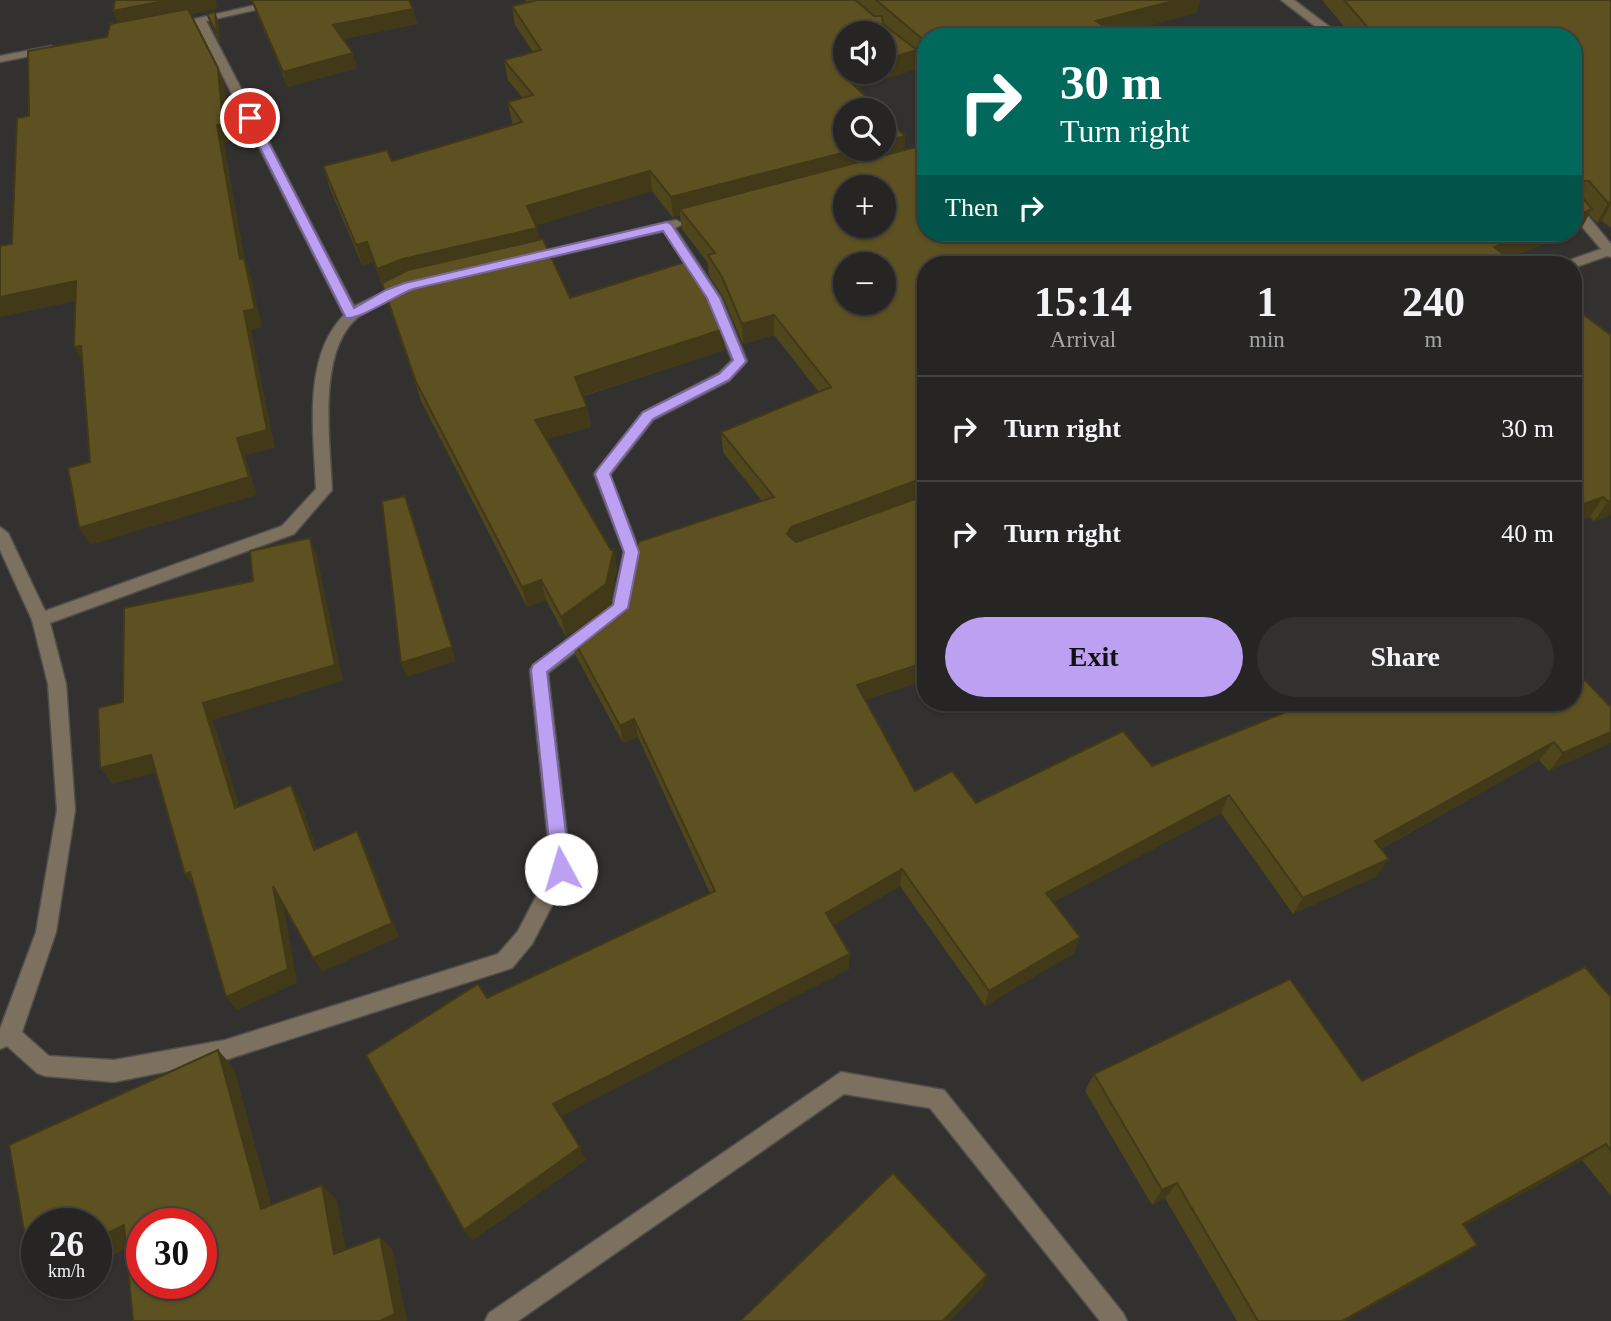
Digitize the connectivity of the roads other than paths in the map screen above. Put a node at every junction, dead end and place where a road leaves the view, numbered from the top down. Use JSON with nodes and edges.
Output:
{"nodes":[{"id":1,"x":294,"y":0,"type":"edge"},
{"id":2,"x":1287,"y":0,"type":"edge"},
{"id":3,"x":1325,"y":28,"type":"edge"},
{"id":4,"x":67,"y":46,"type":"edge"},
{"id":5,"x":896,"y":46,"type":"edge"},
{"id":6,"x":0,"y":59,"type":"edge"},
{"id":7,"x":917,"y":63,"type":"edge"},
{"id":8,"x":1582,"y":218,"type":"edge"},
{"id":9,"x":691,"y":220,"type":"edge"},
{"id":10,"x":667,"y":226,"type":"junction"},
{"id":11,"x":1610,"y":251,"type":"edge"},
{"id":12,"x":1582,"y":261,"type":"edge"},
{"id":13,"x":511,"y":263,"type":"edge"},
{"id":14,"x":422,"y":283,"type":"edge"},
{"id":15,"x":351,"y":315,"type":"junction"},
{"id":16,"x":0,"y":533,"type":"edge"},
{"id":17,"x":41,"y":620,"type":"junction"},
{"id":18,"x":5,"y":1037,"type":"edge"},
{"id":19,"x":497,"y":1321,"type":"edge"},
{"id":20,"x":1115,"y":1321,"type":"edge"}],
"edges":[{"from":1,"to":15,"type":"street"},
{"from":2,"to":3,"type":"street"},
{"from":4,"to":6,"type":"street"},
{"from":5,"to":7,"type":"street"},
{"from":8,"to":11,"type":"street"},
{"from":9,"to":10,"type":"street"},
{"from":10,"to":13,"type":"street"},
{"from":10,"to":18,"type":"street"},
{"from":11,"to":12,"type":"street"},
{"from":14,"to":15,"type":"street"},
{"from":15,"to":17,"type":"street"},
{"from":16,"to":17,"type":"street"},
{"from":17,"to":18,"type":"street"},
{"from":19,"to":20,"type":"street"}]}
